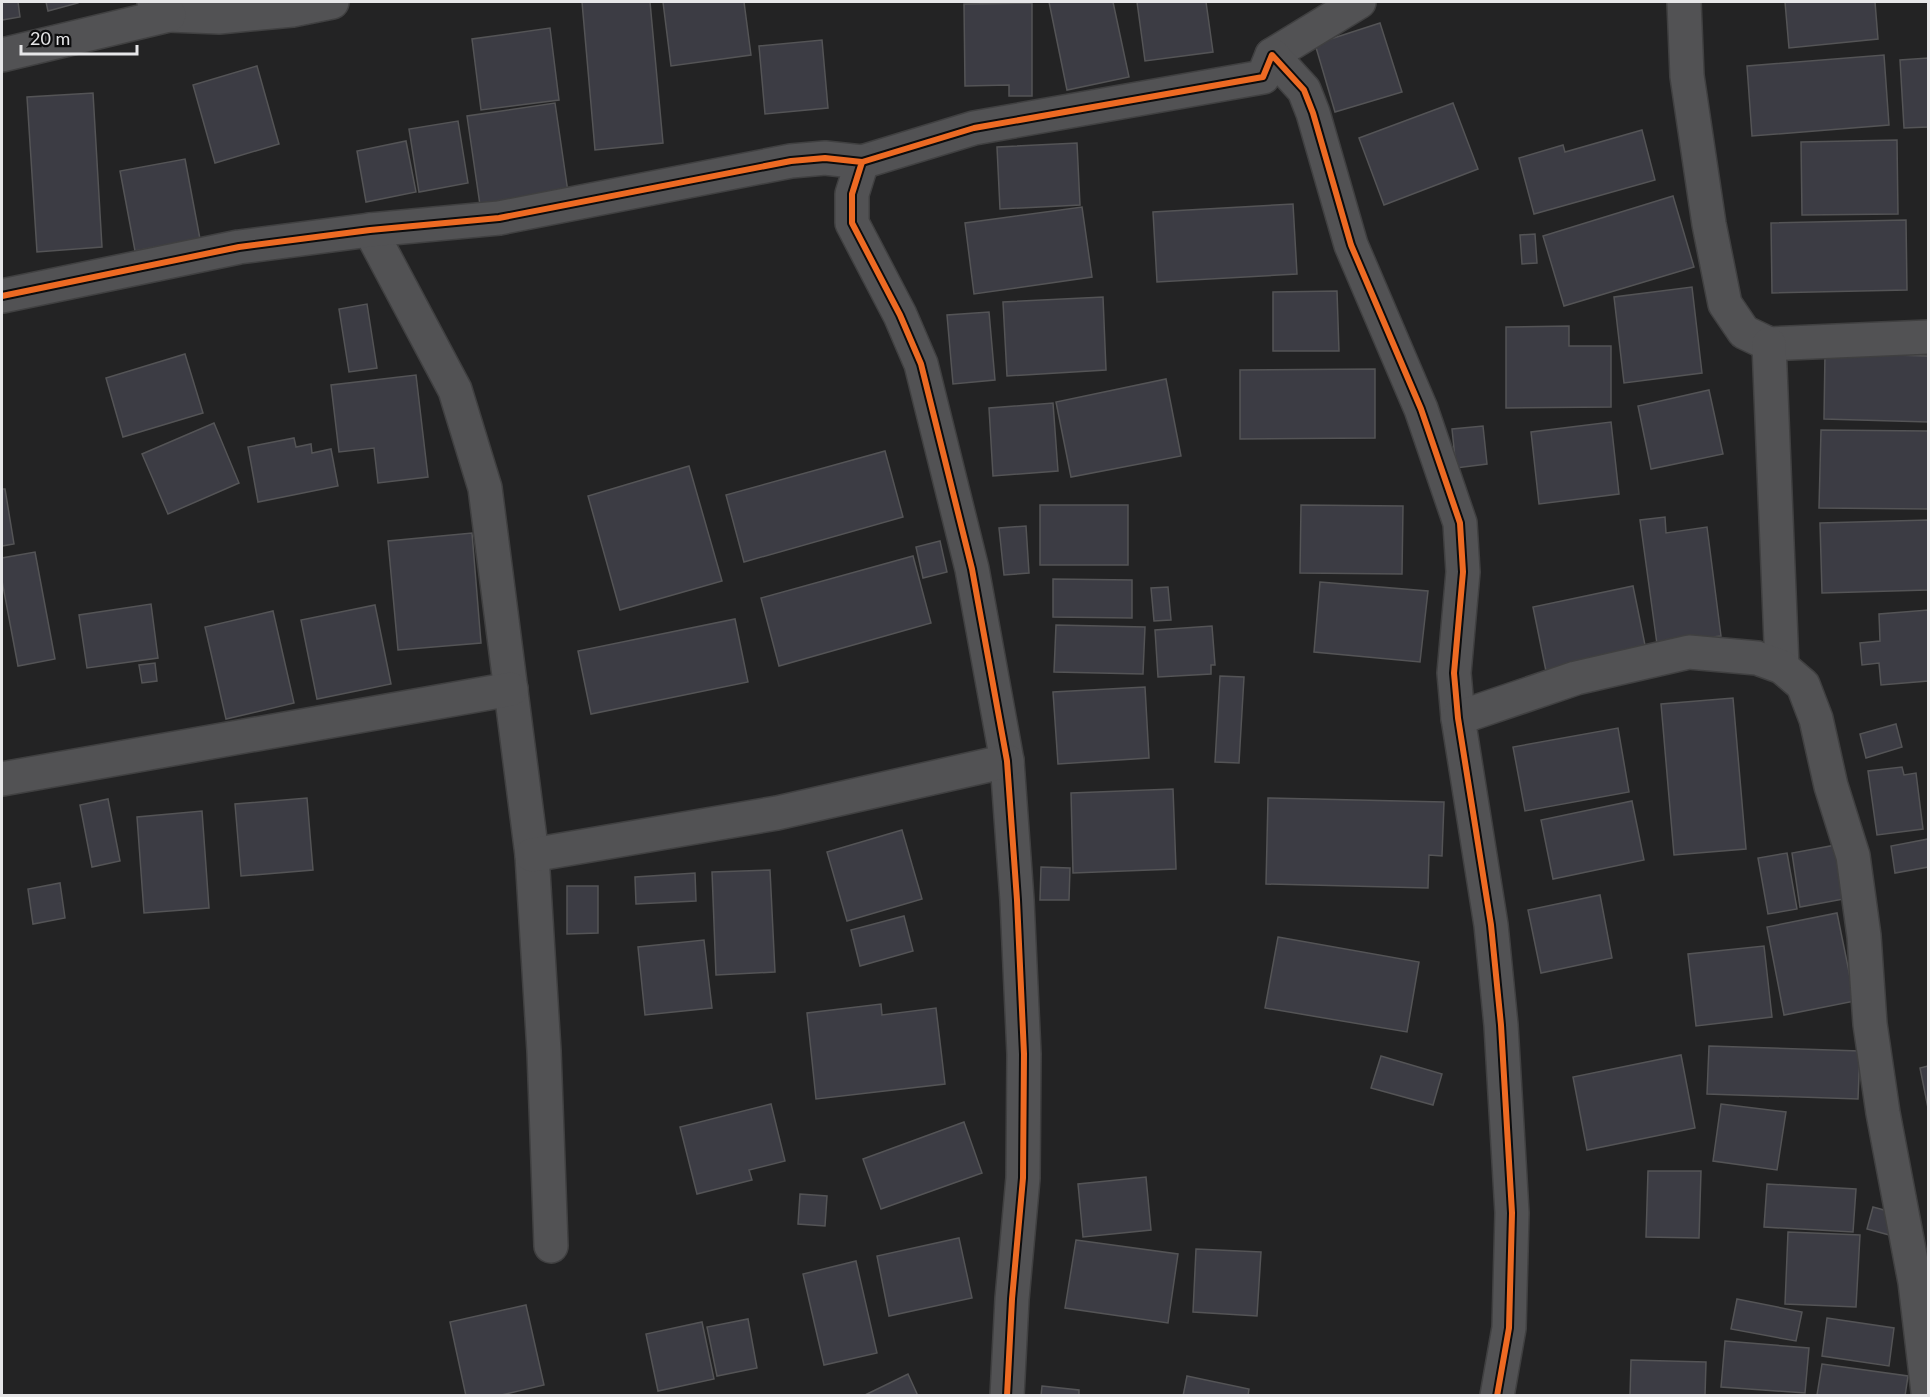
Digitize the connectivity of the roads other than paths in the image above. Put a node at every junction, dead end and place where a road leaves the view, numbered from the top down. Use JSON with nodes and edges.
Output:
{"nodes":[{"id":1,"x":332,"y":2,"type":"edge"},
{"id":2,"x":1359,"y":2,"type":"edge"},
{"id":3,"x":1684,"y":2,"type":"edge"},
{"id":4,"x":162,"y":8,"type":"edge"},
{"id":5,"x":2,"y":55,"type":"edge"},
{"id":6,"x":1272,"y":55,"type":"junction"},
{"id":7,"x":862,"y":162,"type":"junction"},
{"id":8,"x":370,"y":230,"type":"junction"},
{"id":9,"x":2,"y":296,"type":"edge"},
{"id":10,"x":1929,"y":337,"type":"edge"},
{"id":11,"x":1769,"y":344,"type":"junction"},
{"id":12,"x":1782,"y":667,"type":"junction"},
{"id":13,"x":511,"y":689,"type":"junction"},
{"id":14,"x":1458,"y":718,"type":"junction"},
{"id":15,"x":1007,"y":761,"type":"junction"},
{"id":16,"x":2,"y":779,"type":"edge"},
{"id":17,"x":532,"y":855,"type":"junction"},
{"id":18,"x":551,"y":1246,"type":"dead end"},
{"id":19,"x":1922,"y":1282,"type":"edge"},
{"id":20,"x":1929,"y":1392,"type":"edge"},
{"id":21,"x":1007,"y":1395,"type":"edge"},
{"id":22,"x":1497,"y":1395,"type":"edge"}],
"edges":[{"from":1,"to":4,"type":"street"},
{"from":2,"to":6,"type":"street"},
{"from":3,"to":11,"type":"street"},
{"from":4,"to":5,"type":"street"},
{"from":6,"to":7,"type":"street"},
{"from":6,"to":14,"type":"street"},
{"from":7,"to":8,"type":"street"},
{"from":7,"to":15,"type":"street"},
{"from":8,"to":9,"type":"street"},
{"from":8,"to":13,"type":"street"},
{"from":10,"to":11,"type":"street"},
{"from":11,"to":12,"type":"street"},
{"from":12,"to":14,"type":"street"},
{"from":12,"to":19,"type":"street"},
{"from":13,"to":16,"type":"street"},
{"from":13,"to":17,"type":"street"},
{"from":14,"to":22,"type":"street"},
{"from":15,"to":17,"type":"street"},
{"from":15,"to":21,"type":"street"},
{"from":17,"to":18,"type":"street"},
{"from":19,"to":20,"type":"street"}]}
